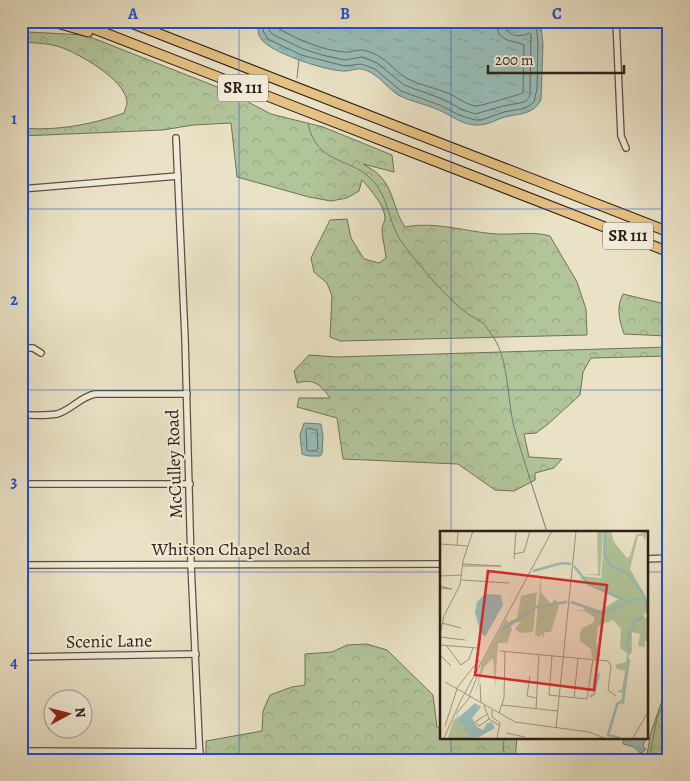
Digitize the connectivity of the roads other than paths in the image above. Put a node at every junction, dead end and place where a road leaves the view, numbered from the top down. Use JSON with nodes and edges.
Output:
{"nodes":[{"id":1,"x":50,"y":21,"type":"edge"},
{"id":2,"x":74,"y":21,"type":"edge"},
{"id":3,"x":616,"y":21,"type":"edge"},
{"id":4,"x":128,"y":22,"type":"edge"},
{"id":5,"x":145,"y":49,"type":"junction"},
{"id":6,"x":176,"y":138,"type":"dead end"},
{"id":7,"x":626,"y":148,"type":"dead end"},
{"id":8,"x":178,"y":176,"type":"junction"},
{"id":9,"x":21,"y":190,"type":"edge"},
{"id":10,"x":669,"y":232,"type":"edge"},
{"id":11,"x":669,"y":252,"type":"edge"},
{"id":12,"x":21,"y":348,"type":"edge"},
{"id":13,"x":40,"y":353,"type":"dead end"},
{"id":14,"x":187,"y":394,"type":"junction"},
{"id":15,"x":21,"y":415,"type":"edge"},
{"id":16,"x":21,"y":484,"type":"edge"},
{"id":17,"x":190,"y":484,"type":"junction"},
{"id":18,"x":669,"y":558,"type":"edge"},
{"id":19,"x":648,"y":559,"type":"edge"},
{"id":20,"x":191,"y":564,"type":"junction"},
{"id":21,"x":440,"y":564,"type":"edge"},
{"id":22,"x":21,"y":565,"type":"edge"},
{"id":23,"x":196,"y":654,"type":"junction"},
{"id":24,"x":21,"y":657,"type":"edge"},
{"id":25,"x":21,"y":751,"type":"edge"},
{"id":26,"x":200,"y":752,"type":"junction"},
{"id":27,"x":200,"y":760,"type":"edge"}],
"edges":[{"from":1,"to":5,"type":"highway"},
{"from":2,"to":5,"type":"highway","number":"SR 111"},
{"from":3,"to":7,"type":"street"},
{"from":4,"to":10,"type":"highway","number":"SR 111"},
{"from":5,"to":11,"type":"highway","number":"SR 111"},
{"from":6,"to":8,"type":"street","name":"McCulley Road"},
{"from":8,"to":9,"type":"street"},
{"from":8,"to":14,"type":"street","name":"McCulley Road"},
{"from":12,"to":13,"type":"street"},
{"from":14,"to":15,"type":"street"},
{"from":14,"to":17,"type":"street","name":"McCulley Road"},
{"from":16,"to":17,"type":"street"},
{"from":17,"to":20,"type":"street","name":"McCulley Road"},
{"from":18,"to":19,"type":"street"},
{"from":20,"to":21,"type":"street","name":"Whitson Chapel Road"},
{"from":20,"to":22,"type":"street","name":"Whitson Chapel Road"},
{"from":20,"to":23,"type":"street","name":"McCulley Road"},
{"from":23,"to":24,"type":"street","name":"Scenic Lane"},
{"from":23,"to":26,"type":"street","name":"McCulley Road"},
{"from":25,"to":26,"type":"street"},
{"from":26,"to":27,"type":"street","name":"McCulley Road"}]}
